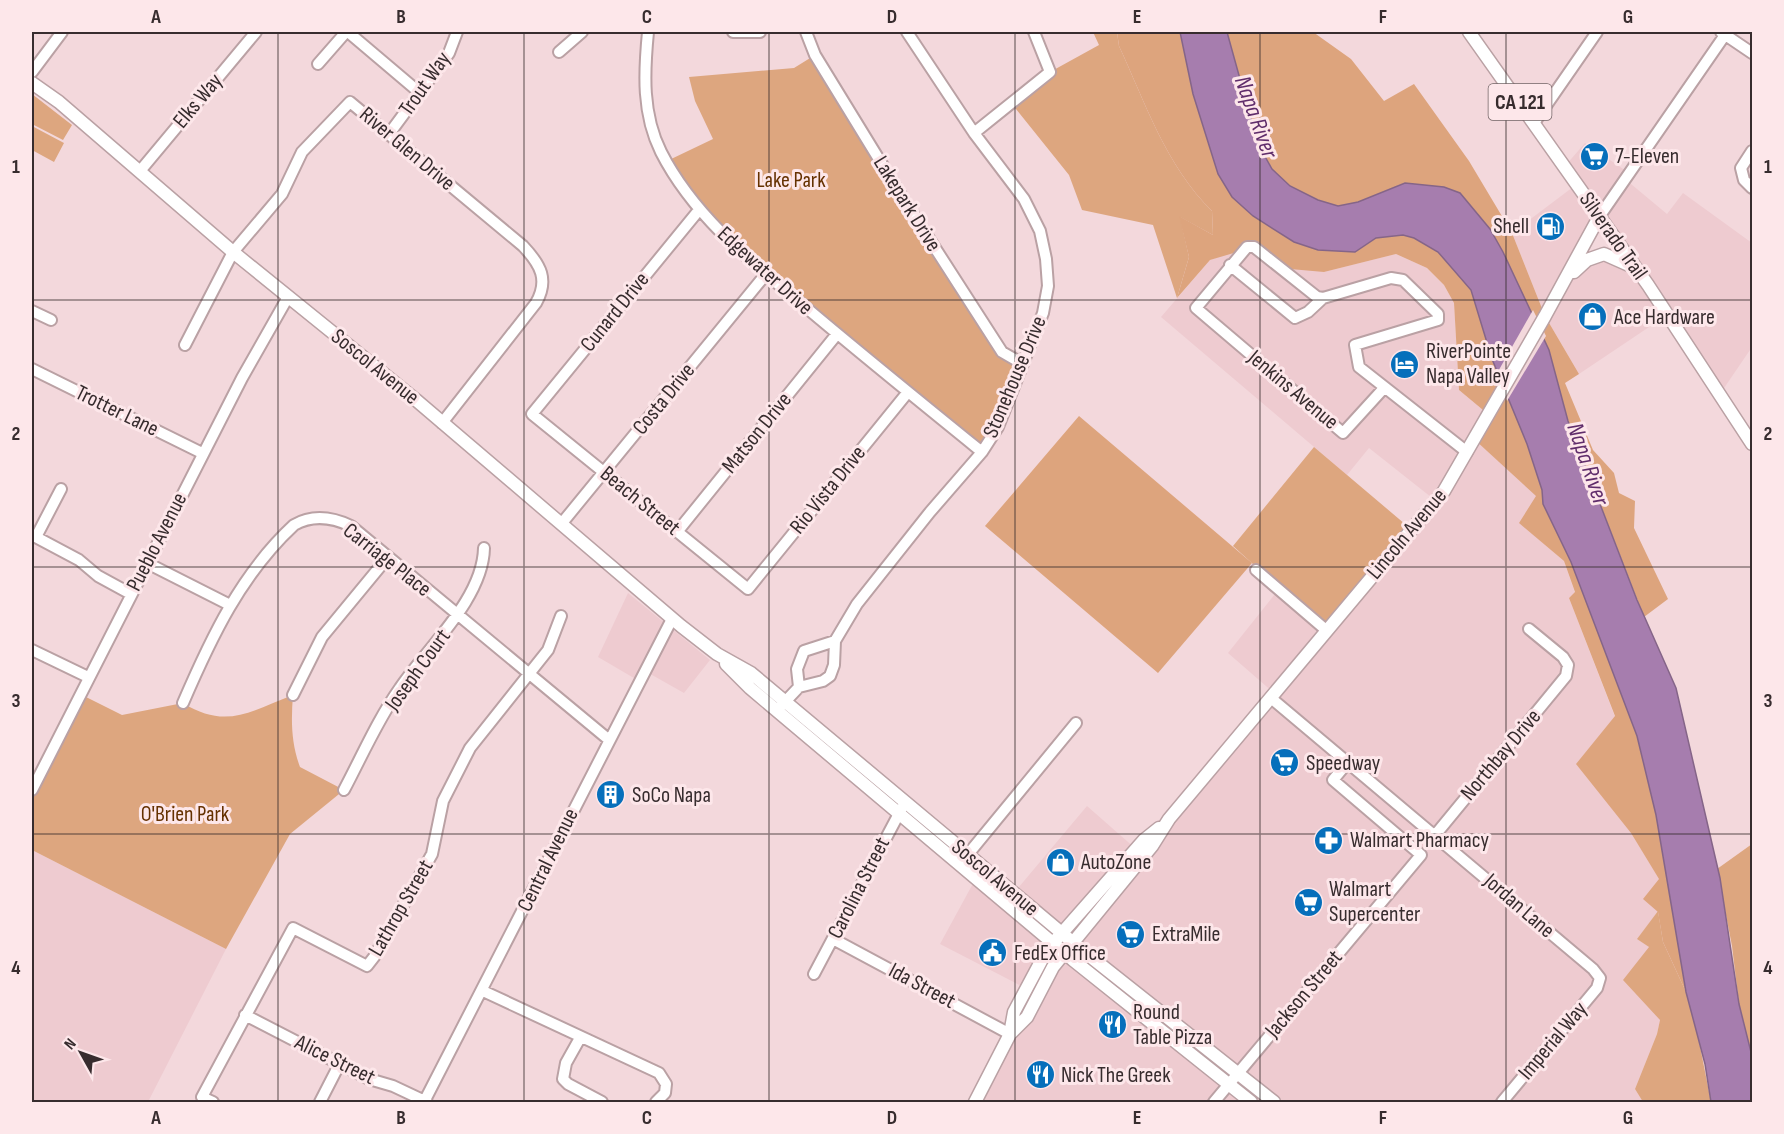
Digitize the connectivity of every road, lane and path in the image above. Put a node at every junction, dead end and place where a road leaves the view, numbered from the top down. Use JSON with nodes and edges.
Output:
{"nodes":[{"id":1,"x":62,"y":32,"type":"edge"},
{"id":2,"x":256,"y":32,"type":"edge"},
{"id":3,"x":347,"y":32,"type":"edge"},
{"id":4,"x":457,"y":32,"type":"edge"},
{"id":5,"x":582,"y":32,"type":"edge"},
{"id":6,"x":648,"y":32,"type":"edge"},
{"id":7,"x":733,"y":32,"type":"edge"},
{"id":8,"x":760,"y":32,"type":"edge"},
{"id":9,"x":806,"y":32,"type":"edge"},
{"id":10,"x":906,"y":32,"type":"edge"},
{"id":11,"x":1034,"y":32,"type":"edge"},
{"id":12,"x":1469,"y":32,"type":"edge"},
{"id":13,"x":1597,"y":32,"type":"edge"},
{"id":14,"x":1724,"y":32,"type":"edge"},
{"id":15,"x":560,"y":52,"type":"dead end"},
{"id":16,"x":1752,"y":52,"type":"edge"},
{"id":17,"x":318,"y":64,"type":"dead end"},
{"id":18,"x":32,"y":72,"type":"edge"},
{"id":19,"x":32,"y":83,"type":"edge"},
{"id":20,"x":420,"y":93,"type":"junction"},
{"id":21,"x":1534,"y":123,"type":"junction"},
{"id":22,"x":974,"y":133,"type":"junction"},
{"id":23,"x":388,"y":134,"type":"junction"},
{"id":24,"x":1752,"y":151,"type":"edge"},
{"id":25,"x":140,"y":171,"type":"junction"},
{"id":26,"x":1752,"y":188,"type":"edge"},
{"id":27,"x":699,"y":210,"type":"junction"},
{"id":28,"x":1599,"y":217,"type":"junction"},
{"id":29,"x":233,"y":252,"type":"junction"},
{"id":30,"x":1230,"y":265,"type":"junction"},
{"id":31,"x":1636,"y":270,"type":"junction"},
{"id":32,"x":766,"y":274,"type":"junction"},
{"id":33,"x":1562,"y":287,"type":"junction"},
{"id":34,"x":288,"y":297,"type":"junction"},
{"id":35,"x":1323,"y":298,"type":"junction"},
{"id":36,"x":32,"y":311,"type":"edge"},
{"id":37,"x":51,"y":321,"type":"dead end"},
{"id":38,"x":837,"y":334,"type":"junction"},
{"id":39,"x":185,"y":345,"type":"dead end"},
{"id":40,"x":1023,"y":364,"type":"junction"},
{"id":41,"x":32,"y":369,"type":"edge"},
{"id":42,"x":1384,"y":388,"type":"junction"},
{"id":43,"x":908,"y":392,"type":"junction"},
{"id":44,"x":532,"y":414,"type":"joint"},
{"id":45,"x":442,"y":423,"type":"junction"},
{"id":46,"x":1752,"y":444,"type":"edge"},
{"id":47,"x":982,"y":452,"type":"junction"},
{"id":48,"x":1467,"y":452,"type":"junction"},
{"id":49,"x":202,"y":453,"type":"junction"},
{"id":50,"x":604,"y":472,"type":"junction"},
{"id":51,"x":61,"y":489,"type":"dead end"},
{"id":52,"x":562,"y":523,"type":"junction"},
{"id":53,"x":677,"y":532,"type":"junction"},
{"id":54,"x":34,"y":536,"type":"edge"},
{"id":55,"x":484,"y":548,"type":"dead end"},
{"id":56,"x":388,"y":557,"type":"junction"},
{"id":57,"x":147,"y":563,"type":"junction"},
{"id":58,"x":1256,"y":570,"type":"dead end"},
{"id":59,"x":748,"y":589,"type":"joint"},
{"id":60,"x":131,"y":594,"type":"junction"},
{"id":61,"x":230,"y":605,"type":"junction"},
{"id":62,"x":457,"y":616,"type":"junction"},
{"id":63,"x":561,"y":616,"type":"dead end"},
{"id":64,"x":672,"y":619,"type":"junction"},
{"id":65,"x":1529,"y":629,"type":"dead end"},
{"id":66,"x":1326,"y":630,"type":"junction"},
{"id":67,"x":835,"y":641,"type":"junction"},
{"id":68,"x":32,"y":650,"type":"edge"},
{"id":69,"x":530,"y":675,"type":"junction"},
{"id":70,"x":88,"y":677,"type":"junction"},
{"id":71,"x":799,"y":687,"type":"junction"},
{"id":72,"x":293,"y":695,"type":"dead end"},
{"id":73,"x":1271,"y":698,"type":"junction"},
{"id":74,"x":183,"y":703,"type":"dead end"},
{"id":75,"x":781,"y":706,"type":"junction"},
{"id":76,"x":1076,"y":723,"type":"dead end"},
{"id":77,"x":608,"y":739,"type":"junction"},
{"id":78,"x":1348,"y":762,"type":"junction"},
{"id":79,"x":344,"y":789,"type":"dead end"},
{"id":80,"x":32,"y":790,"type":"edge"},
{"id":81,"x":901,"y":808,"type":"junction"},
{"id":82,"x":1169,"y":819,"type":"junction"},
{"id":83,"x":1436,"y":834,"type":"junction"},
{"id":84,"x":963,"y":860,"type":"junction"},
{"id":85,"x":1062,"y":933,"type":"junction"},
{"id":86,"x":833,"y":939,"type":"junction"},
{"id":87,"x":1053,"y":943,"type":"junction"},
{"id":88,"x":1073,"y":943,"type":"junction"},
{"id":89,"x":1064,"y":953,"type":"junction"},
{"id":90,"x":814,"y":974,"type":"dead end"},
{"id":91,"x":1600,"y":978,"type":"joint"},
{"id":92,"x":483,"y":991,"type":"junction"},
{"id":93,"x":245,"y":1015,"type":"junction"},
{"id":94,"x":1010,"y":1034,"type":"junction"},
{"id":95,"x":580,"y":1038,"type":"junction"},
{"id":96,"x":339,"y":1065,"type":"junction"},
{"id":97,"x":1238,"y":1072,"type":"junction"},
{"id":98,"x":1229,"y":1084,"type":"junction"},
{"id":99,"x":213,"y":1102,"type":"edge"},
{"id":100,"x":321,"y":1102,"type":"edge"},
{"id":101,"x":425,"y":1102,"type":"edge"},
{"id":102,"x":602,"y":1102,"type":"edge"},
{"id":103,"x":656,"y":1102,"type":"edge"},
{"id":104,"x":975,"y":1102,"type":"edge"},
{"id":105,"x":1214,"y":1102,"type":"edge"},
{"id":106,"x":1251,"y":1102,"type":"edge"},
{"id":107,"x":1274,"y":1102,"type":"edge"},
{"id":108,"x":1502,"y":1102,"type":"edge"}],
"edges":[{"from":1,"to":18,"type":"street"},
{"from":2,"to":25,"type":"street","name":"Elks Way"},
{"from":3,"to":17,"type":"street"},
{"from":3,"to":20,"type":"street"},
{"from":4,"to":20,"type":"street","name":"Trout Way"},
{"from":5,"to":15,"type":"street"},
{"from":6,"to":27,"type":"street","name":"Edgewater Drive"},
{"from":7,"to":8,"type":"street"},
{"from":9,"to":40,"type":"street","name":"Lakepark Drive"},
{"from":10,"to":22,"type":"street","name":"Stonehouse Drive"},
{"from":11,"to":22,"type":"street"},
{"from":12,"to":21,"type":"main road","name":"Silverado Trail","number":"CA 121"},
{"from":13,"to":21,"type":"street"},
{"from":14,"to":16,"type":"street"},
{"from":14,"to":28,"type":"street"},
{"from":19,"to":25,"type":"main road","name":"Soscol Avenue"},
{"from":20,"to":23,"type":"street","name":"Trout Way"},
{"from":21,"to":28,"type":"main road","name":"Silverado Trail","number":"CA 121"},
{"from":22,"to":40,"type":"street","name":"Stonehouse Drive"},
{"from":23,"to":29,"type":"street","name":"River Glen Drive"},
{"from":23,"to":45,"type":"street","name":"River Glen Drive"},
{"from":24,"to":26,"type":"street"},
{"from":25,"to":29,"type":"main road","name":"Soscol Avenue"},
{"from":27,"to":32,"type":"street","name":"Edgewater Drive"},
{"from":27,"to":44,"type":"street","name":"Cunard Drive"},
{"from":28,"to":31,"type":"main road","name":"Silverado Trail","number":"CA 121"},
{"from":28,"to":33,"type":"main road","name":"Lincoln Avenue"},
{"from":29,"to":34,"type":"main road","name":"Soscol Avenue"},
{"from":29,"to":39,"type":"street","name":"River Glen Drive"},
{"from":30,"to":35,"type":"street"},
{"from":30,"to":35,"type":"street"},
{"from":30,"to":42,"type":"street","name":"Jenkins Avenue"},
{"from":31,"to":33,"type":"main road"},
{"from":31,"to":46,"type":"main road","name":"Silverado Trail","number":"CA 121"},
{"from":32,"to":38,"type":"street","name":"Edgewater Drive"},
{"from":32,"to":50,"type":"street","name":"Costa Drive"},
{"from":33,"to":48,"type":"main road","name":"Lincoln Avenue"},
{"from":34,"to":45,"type":"main road","name":"Soscol Avenue"},
{"from":34,"to":49,"type":"street","name":"Pueblo Avenue"},
{"from":35,"to":42,"type":"street"},
{"from":36,"to":37,"type":"street"},
{"from":38,"to":43,"type":"street","name":"Edgewater Drive"},
{"from":38,"to":53,"type":"street","name":"Matson Drive"},
{"from":40,"to":47,"type":"street","name":"Stonehouse Drive"},
{"from":41,"to":49,"type":"street","name":"Trotter Lane"},
{"from":42,"to":48,"type":"street"},
{"from":43,"to":47,"type":"street","name":"Edgewater Drive"},
{"from":43,"to":59,"type":"street","name":"Rio Vista Drive"},
{"from":44,"to":50,"type":"street","name":"Beach Street"},
{"from":45,"to":52,"type":"main road","name":"Soscol Avenue"},
{"from":47,"to":67,"type":"street","name":"Stonehouse Drive"},
{"from":48,"to":66,"type":"main road","name":"Lincoln Avenue"},
{"from":49,"to":57,"type":"street","name":"Pueblo Avenue"},
{"from":50,"to":52,"type":"street","name":"Costa Drive"},
{"from":50,"to":53,"type":"street","name":"Beach Street"},
{"from":51,"to":54,"type":"street"},
{"from":52,"to":64,"type":"main road","name":"Soscol Avenue"},
{"from":53,"to":59,"type":"street","name":"Beach Street"},
{"from":54,"to":60,"type":"street"},
{"from":55,"to":62,"type":"street","name":"Joseph Court"},
{"from":56,"to":61,"type":"street","name":"Carriage Place"},
{"from":56,"to":62,"type":"street","name":"Carriage Place"},
{"from":56,"to":72,"type":"street"},
{"from":57,"to":60,"type":"street","name":"Pueblo Avenue"},
{"from":57,"to":61,"type":"street"},
{"from":58,"to":66,"type":"street"},
{"from":60,"to":70,"type":"street","name":"Pueblo Avenue"},
{"from":61,"to":74,"type":"street","name":"Carriage Place"},
{"from":62,"to":69,"type":"street","name":"Carriage Place"},
{"from":62,"to":79,"type":"street","name":"Joseph Court"},
{"from":63,"to":69,"type":"street"},
{"from":64,"to":75,"type":"main road","name":"Soscol Avenue"},
{"from":64,"to":77,"type":"street","name":"Central Avenue"},
{"from":65,"to":83,"type":"street","name":"Northbay Drive"},
{"from":66,"to":73,"type":"main road","name":"Lincoln Avenue"},
{"from":67,"to":71,"type":"street","name":"Stonehouse Drive"},
{"from":67,"to":71,"type":"street"},
{"from":68,"to":70,"type":"street"},
{"from":69,"to":77,"type":"street","name":"Carriage Place"},
{"from":69,"to":93,"type":"street","name":"Lathrop Street"},
{"from":70,"to":80,"type":"street","name":"Pueblo Avenue"},
{"from":71,"to":75,"type":"street","name":"Stonehouse Drive"},
{"from":73,"to":78,"type":"street","name":"Jordan Lane"},
{"from":73,"to":82,"type":"main road","name":"Lincoln Avenue"},
{"from":75,"to":81,"type":"main road","name":"Soscol Avenue"},
{"from":76,"to":84,"type":"street"},
{"from":77,"to":92,"type":"street","name":"Central Avenue"},
{"from":78,"to":83,"type":"street","name":"Jordan Lane"},
{"from":78,"to":97,"type":"street","name":"Jackson Street"},
{"from":81,"to":84,"type":"main road","name":"Soscol Avenue"},
{"from":81,"to":86,"type":"street","name":"Carolina Street"},
{"from":82,"to":85,"type":"main road","name":"Lincoln Avenue"},
{"from":82,"to":88,"type":"main road","name":"Lincoln Avenue"},
{"from":83,"to":91,"type":"street","name":"Jordan Lane"},
{"from":84,"to":85,"type":"main road","name":"Soscol Avenue"},
{"from":84,"to":87,"type":"main road","name":"Soscol Avenue"},
{"from":85,"to":87,"type":"main road","name":"Lincoln Avenue"},
{"from":85,"to":88,"type":"main road","name":"Soscol Avenue"},
{"from":86,"to":90,"type":"street","name":"Carolina Street"},
{"from":86,"to":94,"type":"street","name":"Ida Street"},
{"from":87,"to":89,"type":"main road","name":"Soscol Avenue"},
{"from":87,"to":94,"type":"main road","name":"Lincoln Avenue"},
{"from":88,"to":89,"type":"main road","name":"Lincoln Avenue"},
{"from":88,"to":97,"type":"main road","name":"Soscol Avenue"},
{"from":89,"to":94,"type":"main road","name":"Lincoln Avenue"},
{"from":89,"to":98,"type":"main road","name":"Soscol Avenue"},
{"from":91,"to":108,"type":"street","name":"Imperial Way"},
{"from":92,"to":95,"type":"street"},
{"from":92,"to":101,"type":"street","name":"Central Avenue"},
{"from":93,"to":96,"type":"street","name":"Alice Street"},
{"from":93,"to":99,"type":"street","name":"Lathrop Street"},
{"from":94,"to":104,"type":"main road","name":"Lincoln Avenue"},
{"from":95,"to":102,"type":"street"},
{"from":95,"to":103,"type":"street"},
{"from":96,"to":100,"type":"street"},
{"from":96,"to":101,"type":"street","name":"Alice Street"},
{"from":97,"to":98,"type":"street","name":"Jackson Street"},
{"from":97,"to":107,"type":"main road","name":"Soscol Avenue"},
{"from":98,"to":105,"type":"street","name":"Jackson Street"},
{"from":98,"to":106,"type":"main road","name":"Soscol Avenue"}]}
